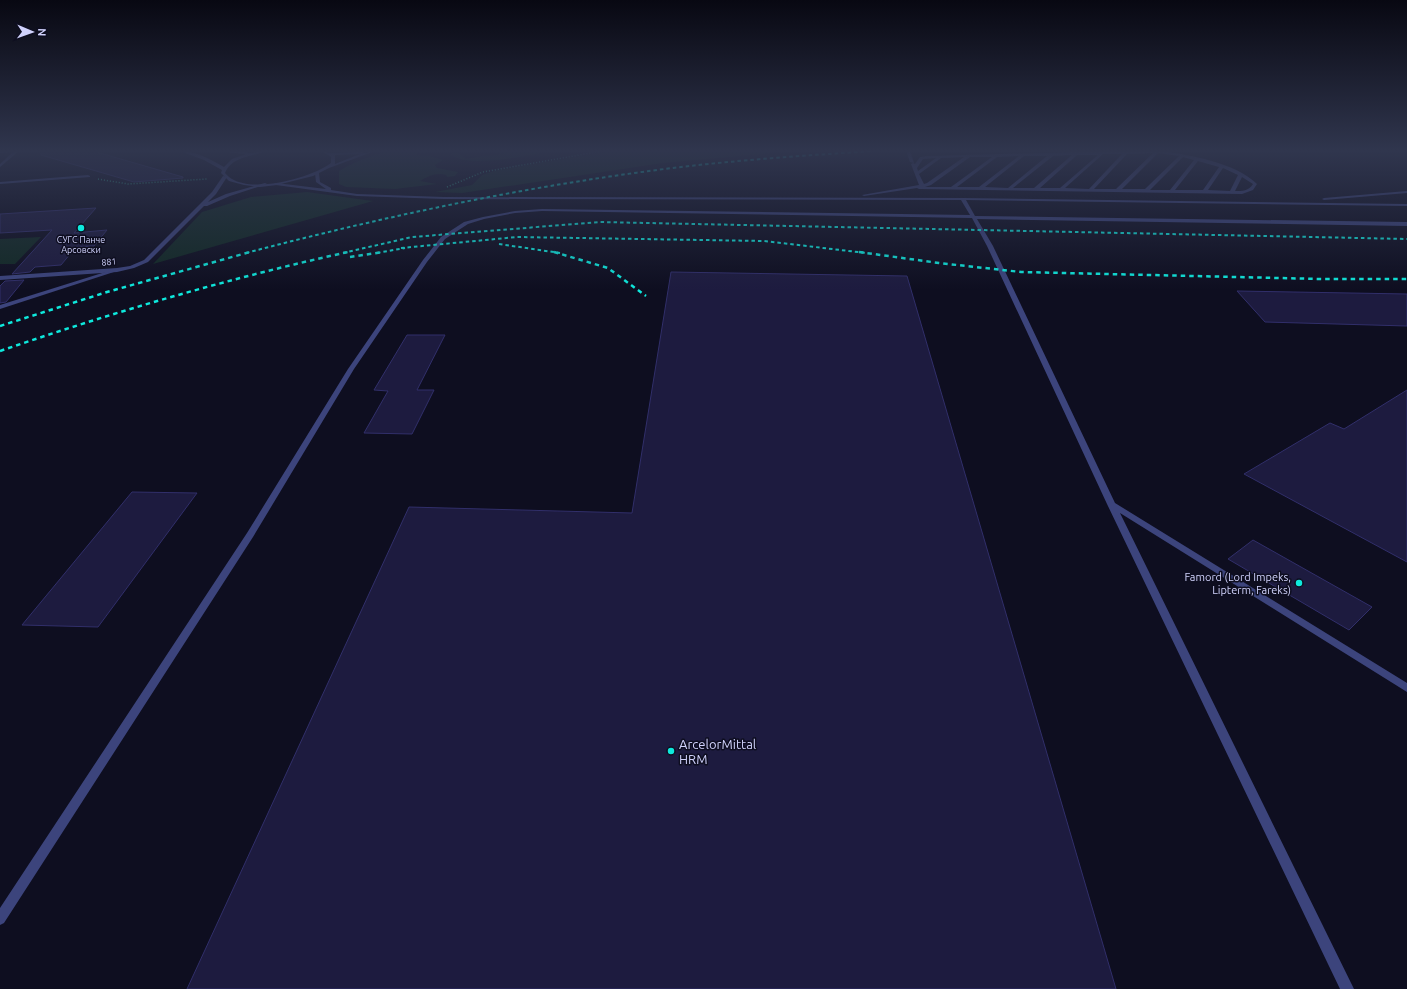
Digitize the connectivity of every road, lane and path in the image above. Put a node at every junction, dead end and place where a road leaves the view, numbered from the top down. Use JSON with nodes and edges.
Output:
{"nodes":[{"id":1,"x":210,"y":197,"type":"edge"},
{"id":2,"x":224,"y":197,"type":"edge"},
{"id":3,"x":417,"y":197,"type":"edge"},
{"id":4,"x":846,"y":197,"type":"edge"},
{"id":5,"x":1342,"y":197,"type":"edge"},
{"id":6,"x":832,"y":199,"type":"junction"},
{"id":7,"x":963,"y":199,"type":"junction"},
{"id":8,"x":1268,"y":203,"type":"junction"},
{"id":9,"x":1407,"y":205,"type":"edge"},
{"id":10,"x":197,"y":210,"type":"junction"},
{"id":11,"x":974,"y":216,"type":"junction"},
{"id":12,"x":1407,"y":224,"type":"edge"},
{"id":13,"x":117,"y":270,"type":"junction"},
{"id":14,"x":0,"y":278,"type":"edge"},
{"id":15,"x":0,"y":307,"type":"edge"},
{"id":16,"x":1111,"y":504,"type":"junction"},
{"id":17,"x":1407,"y":688,"type":"edge"},
{"id":18,"x":0,"y":919,"type":"edge"},
{"id":19,"x":1347,"y":989,"type":"edge"}],
"edges":[{"from":1,"to":10,"type":"street","name":"881"},
{"from":2,"to":10,"type":"street","name":"881"},
{"from":3,"to":6,"type":"street"},
{"from":4,"to":6,"type":"street"},
{"from":5,"to":8,"type":"street"},
{"from":6,"to":7,"type":"street"},
{"from":7,"to":8,"type":"street"},
{"from":7,"to":11,"type":"street"},
{"from":8,"to":9,"type":"street"},
{"from":10,"to":13,"type":"street","name":"881"},
{"from":11,"to":12,"type":"street"},
{"from":11,"to":16,"type":"street"},
{"from":11,"to":18,"type":"street"},
{"from":13,"to":14,"type":"street","name":"881"},
{"from":13,"to":15,"type":"street"},
{"from":16,"to":17,"type":"street"},
{"from":16,"to":19,"type":"street"}]}
